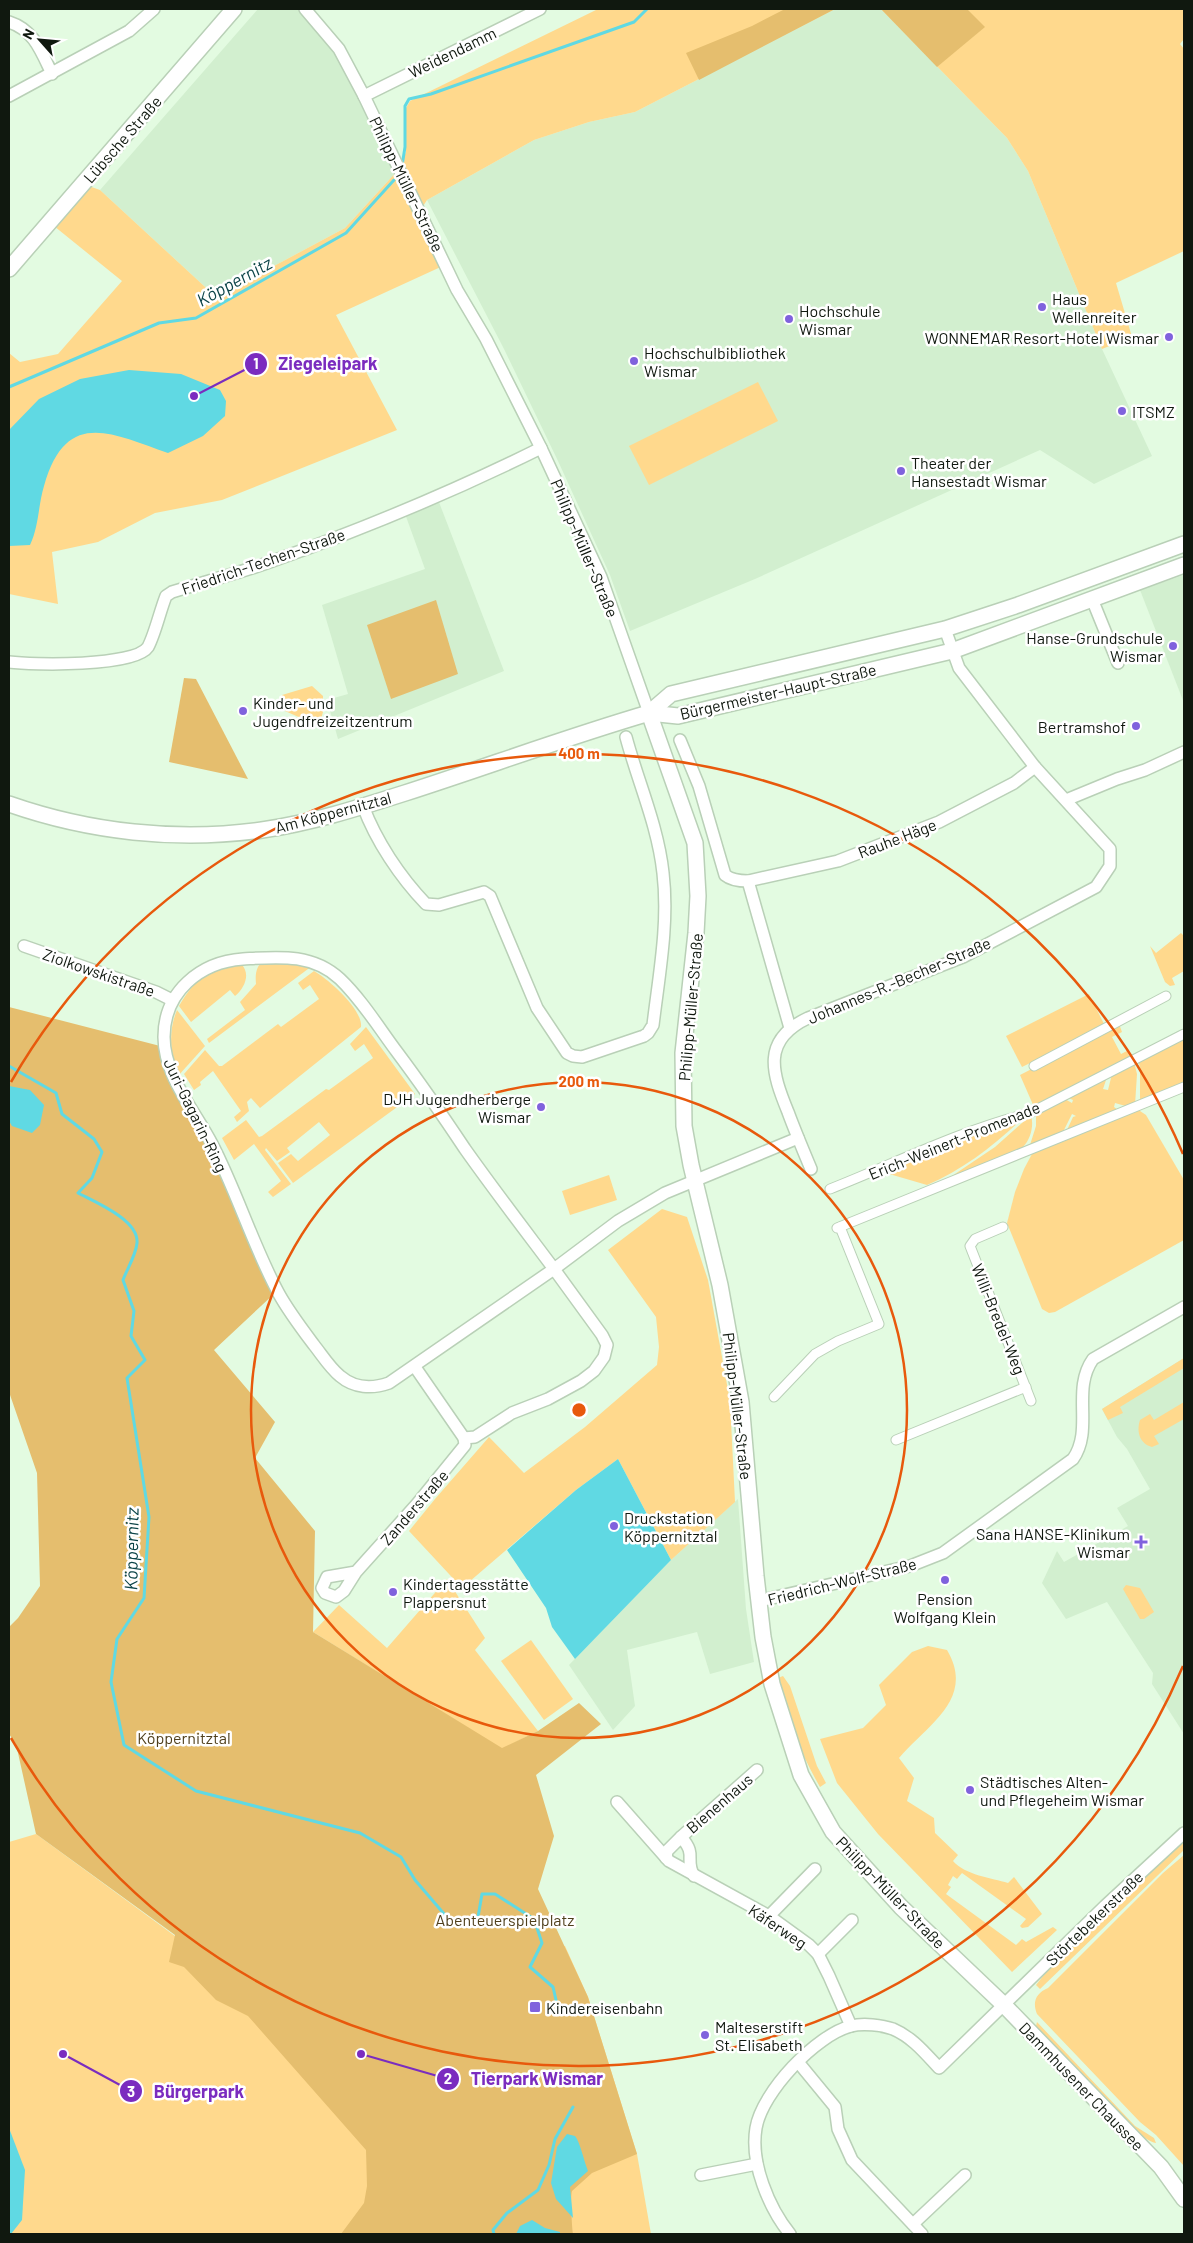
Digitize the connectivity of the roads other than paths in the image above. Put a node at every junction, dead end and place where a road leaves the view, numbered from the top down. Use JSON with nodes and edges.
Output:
{"nodes":[{"id":1,"x":154,"y":9,"type":"edge"},
{"id":2,"x":234,"y":9,"type":"edge"},
{"id":3,"x":305,"y":9,"type":"edge"},
{"id":4,"x":540,"y":9,"type":"edge"},
{"id":5,"x":9,"y":22,"type":"edge"},
{"id":6,"x":52,"y":74,"type":"junction"},
{"id":7,"x":9,"y":96,"type":"edge"},
{"id":8,"x":364,"y":96,"type":"junction"},
{"id":9,"x":9,"y":269,"type":"edge"},
{"id":10,"x":541,"y":448,"type":"junction"},
{"id":11,"x":1184,"y":544,"type":"edge"},
{"id":12,"x":1184,"y":565,"type":"edge"},
{"id":13,"x":1092,"y":599,"type":"junction"},
{"id":14,"x":945,"y":629,"type":"junction"},
{"id":15,"x":952,"y":651,"type":"junction"},
{"id":16,"x":9,"y":662,"type":"edge"},
{"id":17,"x":1118,"y":663,"type":"dead end"},
{"id":18,"x":649,"y":713,"type":"junction"},
{"id":19,"x":680,"y":740,"type":"dead end"},
{"id":20,"x":627,"y":741,"type":"dead end"},
{"id":21,"x":1184,"y":752,"type":"edge"},
{"id":22,"x":1035,"y":767,"type":"junction"},
{"id":23,"x":1066,"y":800,"type":"junction"},
{"id":24,"x":9,"y":804,"type":"edge"},
{"id":25,"x":363,"y":806,"type":"junction"},
{"id":26,"x":748,"y":881,"type":"junction"},
{"id":27,"x":24,"y":946,"type":"dead end"},
{"id":28,"x":1166,"y":996,"type":"dead end"},
{"id":29,"x":172,"y":1000,"type":"junction"},
{"id":30,"x":790,"y":1028,"type":"junction"},
{"id":31,"x":1184,"y":1034,"type":"edge"},
{"id":32,"x":1034,"y":1066,"type":"dead end"},
{"id":33,"x":1184,"y":1087,"type":"edge"},
{"id":34,"x":798,"y":1138,"type":"junction"},
{"id":35,"x":811,"y":1169,"type":"dead end"},
{"id":36,"x":695,"y":1181,"type":"junction"},
{"id":37,"x":830,"y":1189,"type":"dead end"},
{"id":38,"x":1003,"y":1226,"type":"dead end"},
{"id":39,"x":554,"y":1269,"type":"junction"},
{"id":40,"x":1184,"y":1307,"type":"edge"},
{"id":41,"x":415,"y":1367,"type":"junction"},
{"id":42,"x":1026,"y":1388,"type":"junction"},
{"id":43,"x":774,"y":1397,"type":"dead end"},
{"id":44,"x":1031,"y":1402,"type":"dead end"},
{"id":45,"x":464,"y":1438,"type":"junction"},
{"id":46,"x":896,"y":1440,"type":"dead end"},
{"id":47,"x":356,"y":1572,"type":"dead end"},
{"id":48,"x":759,"y":1600,"type":"junction"},
{"id":49,"x":757,"y":1770,"type":"dead end"},
{"id":50,"x":617,"y":1802,"type":"dead end"},
{"id":51,"x":1184,"y":1833,"type":"edge"},
{"id":52,"x":681,"y":1837,"type":"junction"},
{"id":53,"x":666,"y":1858,"type":"junction"},
{"id":54,"x":815,"y":1870,"type":"dead end"},
{"id":55,"x":694,"y":1876,"type":"junction"},
{"id":56,"x":769,"y":1916,"type":"junction"},
{"id":57,"x":852,"y":1920,"type":"dead end"},
{"id":58,"x":818,"y":1954,"type":"junction"},
{"id":59,"x":1004,"y":2005,"type":"junction"},
{"id":60,"x":851,"y":2026,"type":"junction"},
{"id":61,"x":798,"y":2062,"type":"junction"},
{"id":62,"x":757,"y":2164,"type":"junction"},
{"id":63,"x":1161,"y":2167,"type":"junction"},
{"id":64,"x":701,"y":2175,"type":"dead end"},
{"id":65,"x":965,"y":2175,"type":"dead end"},
{"id":66,"x":1184,"y":2183,"type":"edge"},
{"id":67,"x":1184,"y":2199,"type":"edge"},
{"id":68,"x":913,"y":2224,"type":"junction"},
{"id":69,"x":785,"y":2233,"type":"edge"},
{"id":70,"x":922,"y":2234,"type":"edge"}],
"edges":[{"from":1,"to":6,"type":"street"},
{"from":2,"to":9,"type":"street","name":"Lübsche Straße"},
{"from":3,"to":8,"type":"street","name":"Philipp-Müller-Straße"},
{"from":4,"to":8,"type":"street","name":"Weidendamm"},
{"from":5,"to":6,"type":"street"},
{"from":6,"to":7,"type":"street"},
{"from":8,"to":10,"type":"street","name":"Philipp-Müller-Straße"},
{"from":10,"to":16,"type":"street","name":"Friedrich-Techen-Straße"},
{"from":10,"to":18,"type":"street","name":"Philipp-Müller-Straße"},
{"from":11,"to":14,"type":"street","name":"Bürgermeister-Haupt-Straße"},
{"from":12,"to":13,"type":"street","name":"Bürgermeister-Haupt-Straße"},
{"from":13,"to":15,"type":"street","name":"Bürgermeister-Haupt-Straße"},
{"from":13,"to":17,"type":"street"},
{"from":14,"to":15,"type":"street","name":"Johannes-R.-Becher-Straße"},
{"from":14,"to":18,"type":"street","name":"Bürgermeister-Haupt-Straße"},
{"from":15,"to":18,"type":"street","name":"Bürgermeister-Haupt-Straße"},
{"from":15,"to":22,"type":"street","name":"Johannes-R.-Becher-Straße"},
{"from":18,"to":25,"type":"street","name":"Am Köppernitztal"},
{"from":18,"to":36,"type":"street","name":"Philipp-Müller-Straße"},
{"from":19,"to":26,"type":"street"},
{"from":20,"to":25,"type":"street"},
{"from":21,"to":23,"type":"street"},
{"from":22,"to":23,"type":"street","name":"Johannes-R.-Becher-Straße"},
{"from":22,"to":26,"type":"street","name":"Rauhe Häge"},
{"from":23,"to":30,"type":"street","name":"Johannes-R.-Becher-Straße"},
{"from":24,"to":25,"type":"street","name":"Am Köppernitztal"},
{"from":26,"to":30,"type":"street"},
{"from":27,"to":29,"type":"street","name":"Ziolkowskistraße"},
{"from":28,"to":32,"type":"street"},
{"from":29,"to":39,"type":"street","name":"Juri-Gagarin-Ring"},
{"from":29,"to":41,"type":"street","name":"Juri-Gagarin-Ring"},
{"from":30,"to":34,"type":"street"},
{"from":31,"to":37,"type":"street","name":"Erich-Weinert-Promenade"},
{"from":33,"to":43,"type":"street"},
{"from":34,"to":35,"type":"street"},
{"from":34,"to":36,"type":"street"},
{"from":36,"to":39,"type":"street","name":"Juri-Gagarin-Ring"},
{"from":36,"to":48,"type":"street","name":"Philipp-Müller-Straße"},
{"from":38,"to":42,"type":"street","name":"Willi-Bredel-Weg"},
{"from":39,"to":41,"type":"street","name":"Juri-Gagarin-Ring"},
{"from":39,"to":45,"type":"street"},
{"from":40,"to":48,"type":"street","name":"Friedrich-Wolf-Straße"},
{"from":41,"to":45,"type":"street"},
{"from":42,"to":44,"type":"street","name":"Willi-Bredel-Weg"},
{"from":42,"to":46,"type":"street"},
{"from":45,"to":47,"type":"street","name":"Zanderstraße"},
{"from":48,"to":59,"type":"street","name":"Philipp-Müller-Straße"},
{"from":49,"to":52,"type":"street","name":"Bienenhaus"},
{"from":50,"to":53,"type":"street","name":"Käferweg"},
{"from":51,"to":59,"type":"street","name":"Störtebekerstraße"},
{"from":52,"to":53,"type":"street"},
{"from":52,"to":55,"type":"street"},
{"from":53,"to":55,"type":"street","name":"Käferweg"},
{"from":54,"to":56,"type":"street"},
{"from":55,"to":56,"type":"street","name":"Käferweg"},
{"from":56,"to":58,"type":"street","name":"Käferweg"},
{"from":57,"to":58,"type":"street"},
{"from":58,"to":60,"type":"street","name":"Käferweg"},
{"from":59,"to":60,"type":"street","name":"Störtebekerstraße"},
{"from":59,"to":63,"type":"street","name":"Dammhusener Chaussee"},
{"from":60,"to":61,"type":"street"},
{"from":61,"to":62,"type":"street"},
{"from":61,"to":68,"type":"street"},
{"from":62,"to":64,"type":"street"},
{"from":62,"to":69,"type":"street"},
{"from":63,"to":66,"type":"street","name":"Dammhusener Chaussee"},
{"from":63,"to":67,"type":"street","name":"Dammhusener Chaussee"},
{"from":65,"to":68,"type":"street"},
{"from":68,"to":70,"type":"street"}]}
